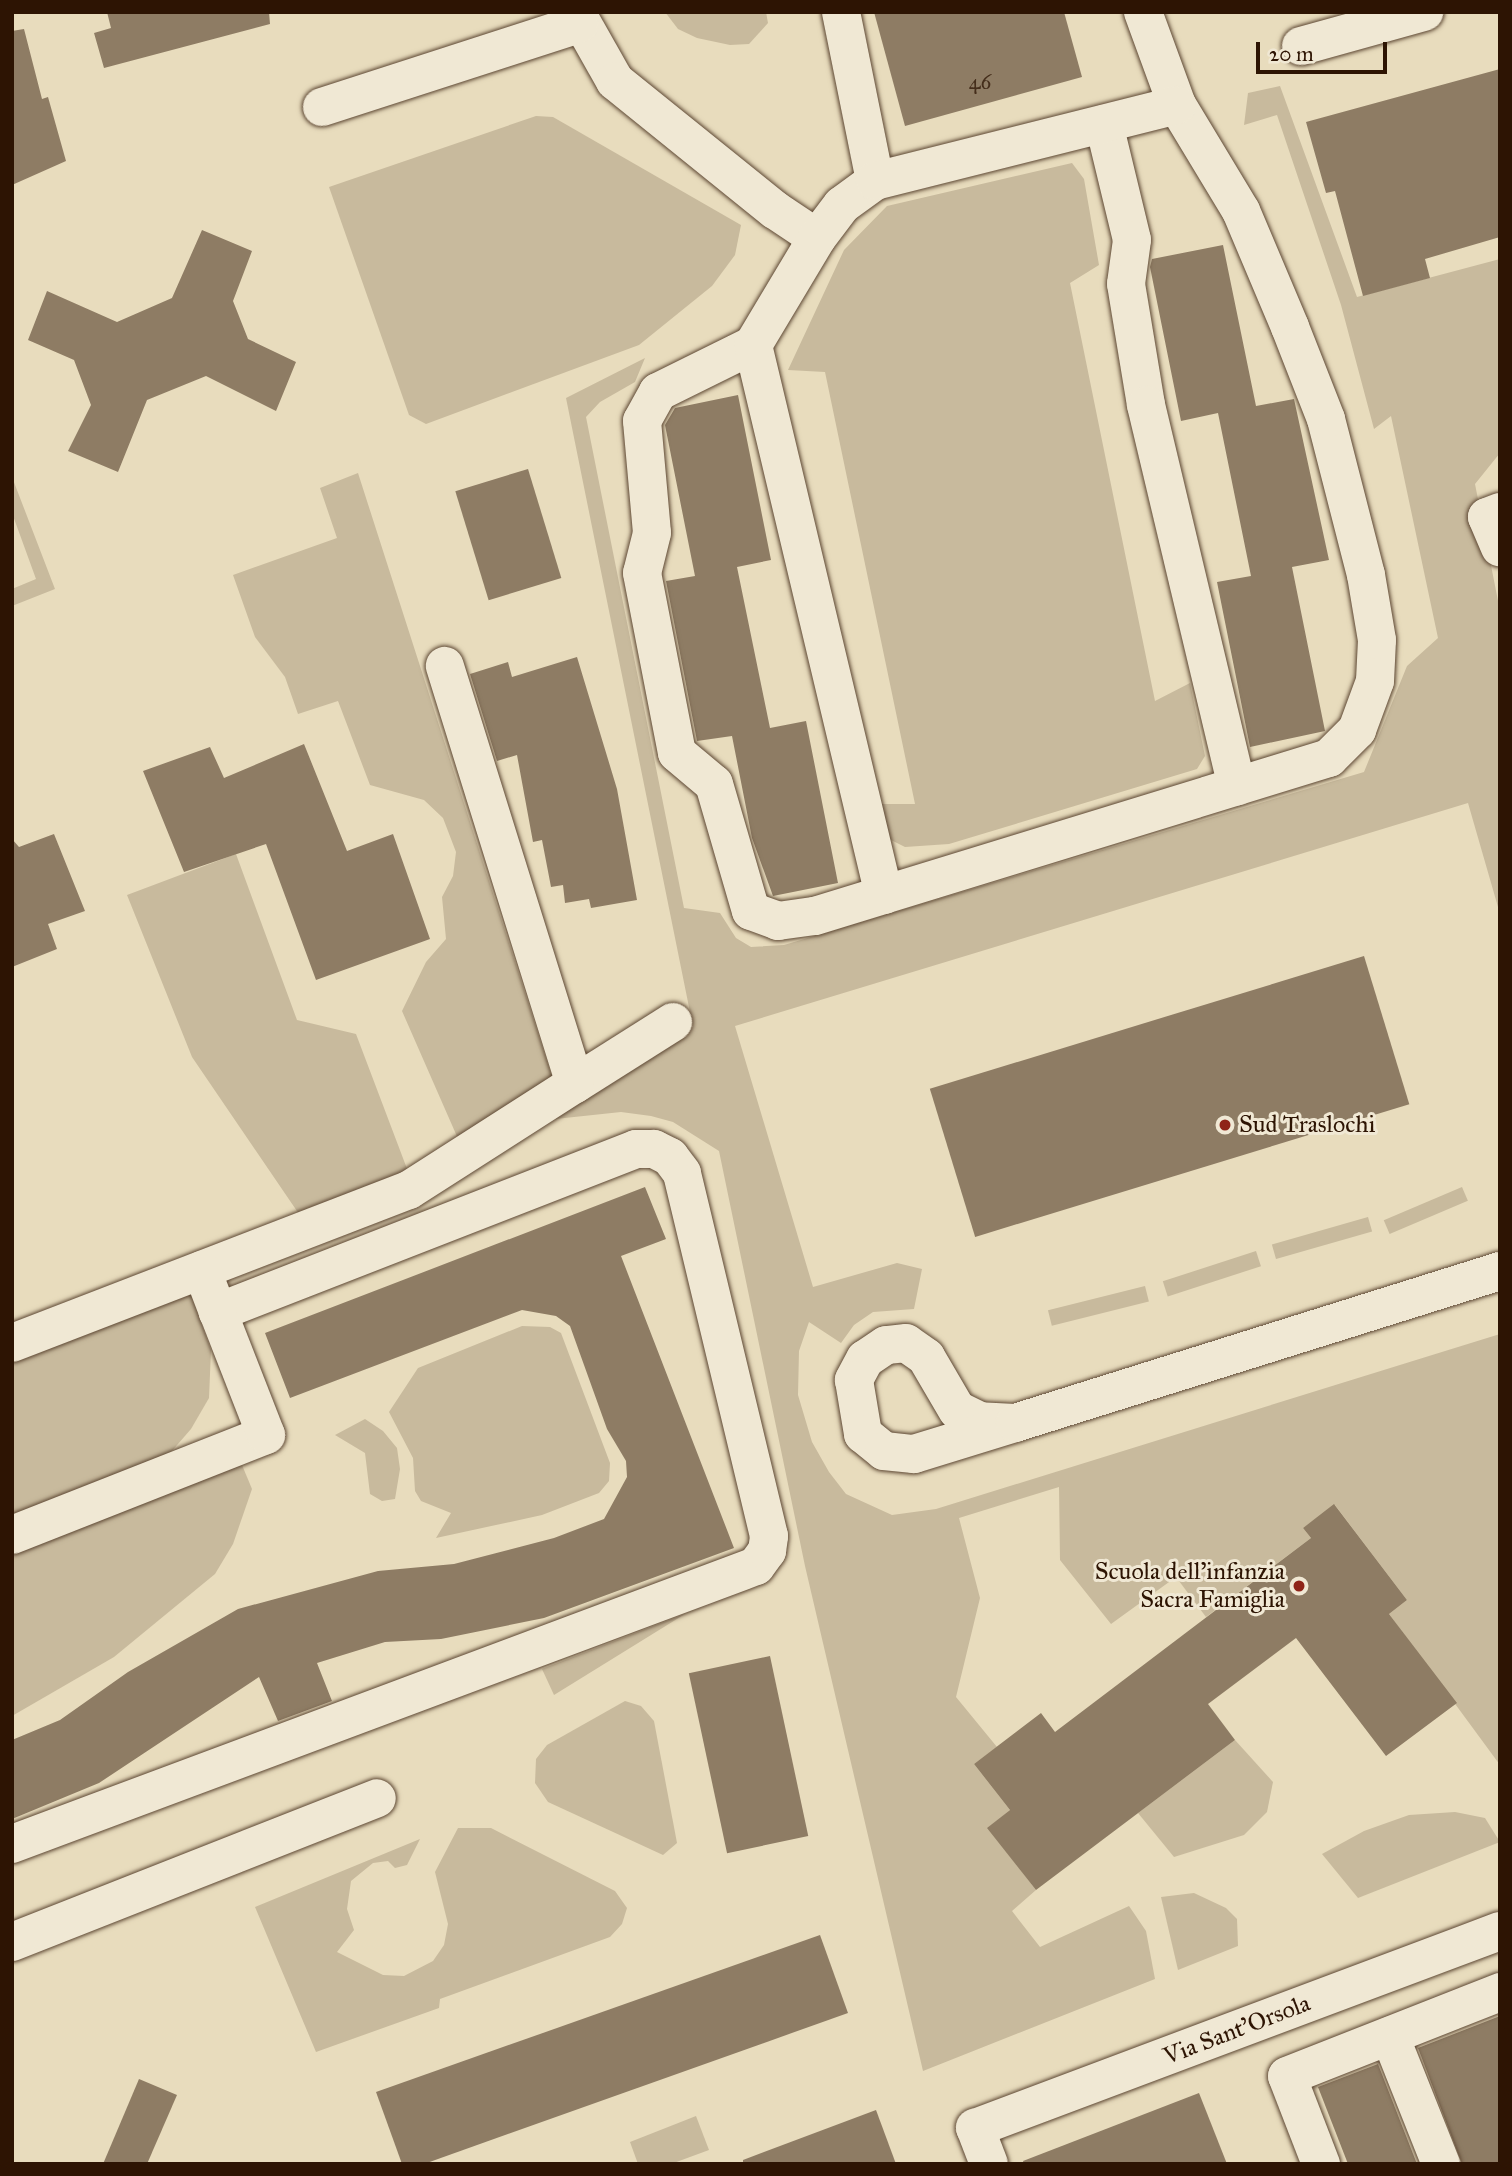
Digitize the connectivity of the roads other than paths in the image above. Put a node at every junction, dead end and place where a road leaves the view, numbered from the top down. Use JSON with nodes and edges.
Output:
{"nodes":[{"id":1,"x":841,"y":12,"type":"edge"},
{"id":2,"x":1143,"y":12,"type":"edge"},
{"id":3,"x":1424,"y":12,"type":"edge"},
{"id":4,"x":578,"y":18,"type":"edge"},
{"id":5,"x":1301,"y":46,"type":"dead end"},
{"id":6,"x":1177,"y":105,"type":"junction"},
{"id":7,"x":321,"y":107,"type":"dead end"},
{"id":8,"x":1104,"y":124,"type":"junction"},
{"id":9,"x":874,"y":181,"type":"junction"},
{"id":10,"x":817,"y":238,"type":"junction"},
{"id":11,"x":753,"y":345,"type":"junction"},
{"id":12,"x":1500,"y":512,"type":"edge"},
{"id":13,"x":1500,"y":547,"type":"edge"},
{"id":14,"x":446,"y":666,"type":"dead end"},
{"id":15,"x":1237,"y":786,"type":"junction"},
{"id":16,"x":884,"y":895,"type":"junction"},
{"id":17,"x":673,"y":1023,"type":"dead end"},
{"id":18,"x":575,"y":1084,"type":"junction"},
{"id":19,"x":202,"y":1270,"type":"junction"},
{"id":20,"x":1500,"y":1271,"type":"edge"},
{"id":21,"x":218,"y":1312,"type":"junction"},
{"id":22,"x":13,"y":1341,"type":"edge"},
{"id":23,"x":1015,"y":1423,"type":"dead end"},
{"id":24,"x":12,"y":1535,"type":"edge"},
{"id":25,"x":377,"y":1798,"type":"dead end"},
{"id":26,"x":12,"y":1844,"type":"edge"},
{"id":27,"x":1500,"y":1931,"type":"edge"},
{"id":28,"x":12,"y":1942,"type":"edge"},
{"id":29,"x":1500,"y":1992,"type":"edge"},
{"id":30,"x":1390,"y":2036,"type":"junction"},
{"id":31,"x":989,"y":2164,"type":"edge"},
{"id":32,"x":1321,"y":2164,"type":"edge"},
{"id":33,"x":1441,"y":2164,"type":"edge"}],
"edges":[{"from":1,"to":9,"type":"street"},
{"from":2,"to":6,"type":"street"},
{"from":3,"to":5,"type":"street"},
{"from":4,"to":7,"type":"street"},
{"from":4,"to":10,"type":"street"},
{"from":6,"to":8,"type":"street"},
{"from":6,"to":15,"type":"street"},
{"from":8,"to":9,"type":"street"},
{"from":8,"to":15,"type":"street"},
{"from":9,"to":10,"type":"street"},
{"from":10,"to":11,"type":"street"},
{"from":11,"to":16,"type":"street"},
{"from":11,"to":16,"type":"street"},
{"from":12,"to":13,"type":"street"},
{"from":14,"to":18,"type":"street"},
{"from":15,"to":16,"type":"street"},
{"from":17,"to":18,"type":"street"},
{"from":18,"to":19,"type":"street"},
{"from":19,"to":21,"type":"street"},
{"from":19,"to":22,"type":"street"},
{"from":20,"to":23,"type":"street"},
{"from":21,"to":24,"type":"street"},
{"from":21,"to":26,"type":"street"},
{"from":25,"to":28,"type":"street"},
{"from":27,"to":31,"type":"street","name":"Via Sant'Orsola"},
{"from":29,"to":30,"type":"street"},
{"from":30,"to":32,"type":"street"},
{"from":30,"to":33,"type":"street"}]}
